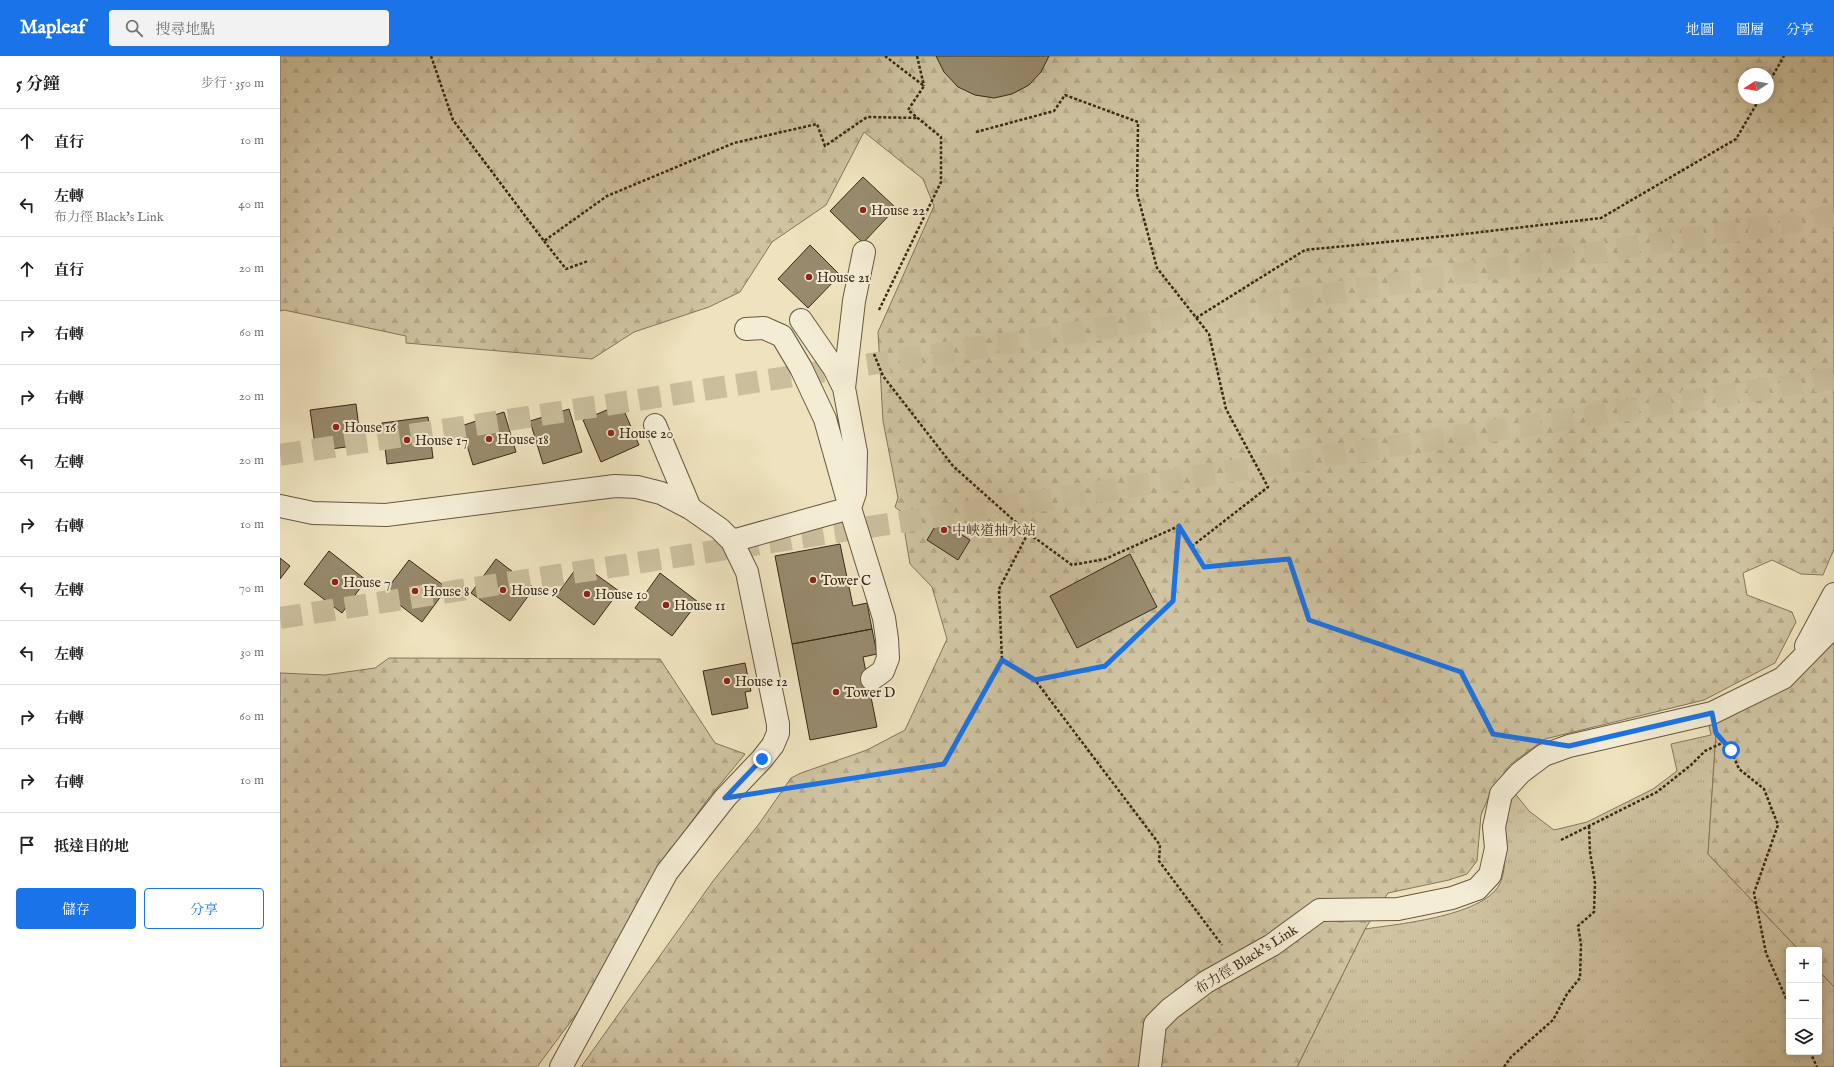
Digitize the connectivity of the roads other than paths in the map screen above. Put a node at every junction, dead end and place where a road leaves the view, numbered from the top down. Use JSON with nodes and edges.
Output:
{"nodes":[{"id":1,"x":864,"y":252,"type":"dead end"},
{"id":2,"x":801,"y":320,"type":"dead end"},
{"id":3,"x":746,"y":329,"type":"dead end"},
{"id":4,"x":844,"y":388,"type":"junction"},
{"id":5,"x":655,"y":425,"type":"dead end"},
{"id":6,"x":280,"y":506,"type":"edge"},
{"id":7,"x":690,"y":508,"type":"junction"},
{"id":8,"x":850,"y":508,"type":"junction"},
{"id":9,"x":732,"y":541,"type":"junction"},
{"id":10,"x":1834,"y":594,"type":"edge"},
{"id":11,"x":1834,"y":626,"type":"edge"},
{"id":12,"x":1799,"y":662,"type":"junction"},
{"id":13,"x":872,"y":679,"type":"dead end"},
{"id":14,"x":561,"y":1067,"type":"edge"},
{"id":15,"x":1150,"y":1067,"type":"edge"}],
"edges":[{"from":1,"to":4,"type":"street"},
{"from":2,"to":4,"type":"street"},
{"from":3,"to":8,"type":"street"},
{"from":4,"to":8,"type":"street"},
{"from":5,"to":7,"type":"street"},
{"from":6,"to":7,"type":"street"},
{"from":7,"to":9,"type":"street"},
{"from":8,"to":9,"type":"street"},
{"from":8,"to":13,"type":"street"},
{"from":9,"to":14,"type":"street"},
{"from":10,"to":12,"type":"street","name":"布力徑 Black's Link"},
{"from":11,"to":12,"type":"street","name":"布力徑 Black's Link"},
{"from":12,"to":15,"type":"street","name":"布力徑 Black's Link"}]}
